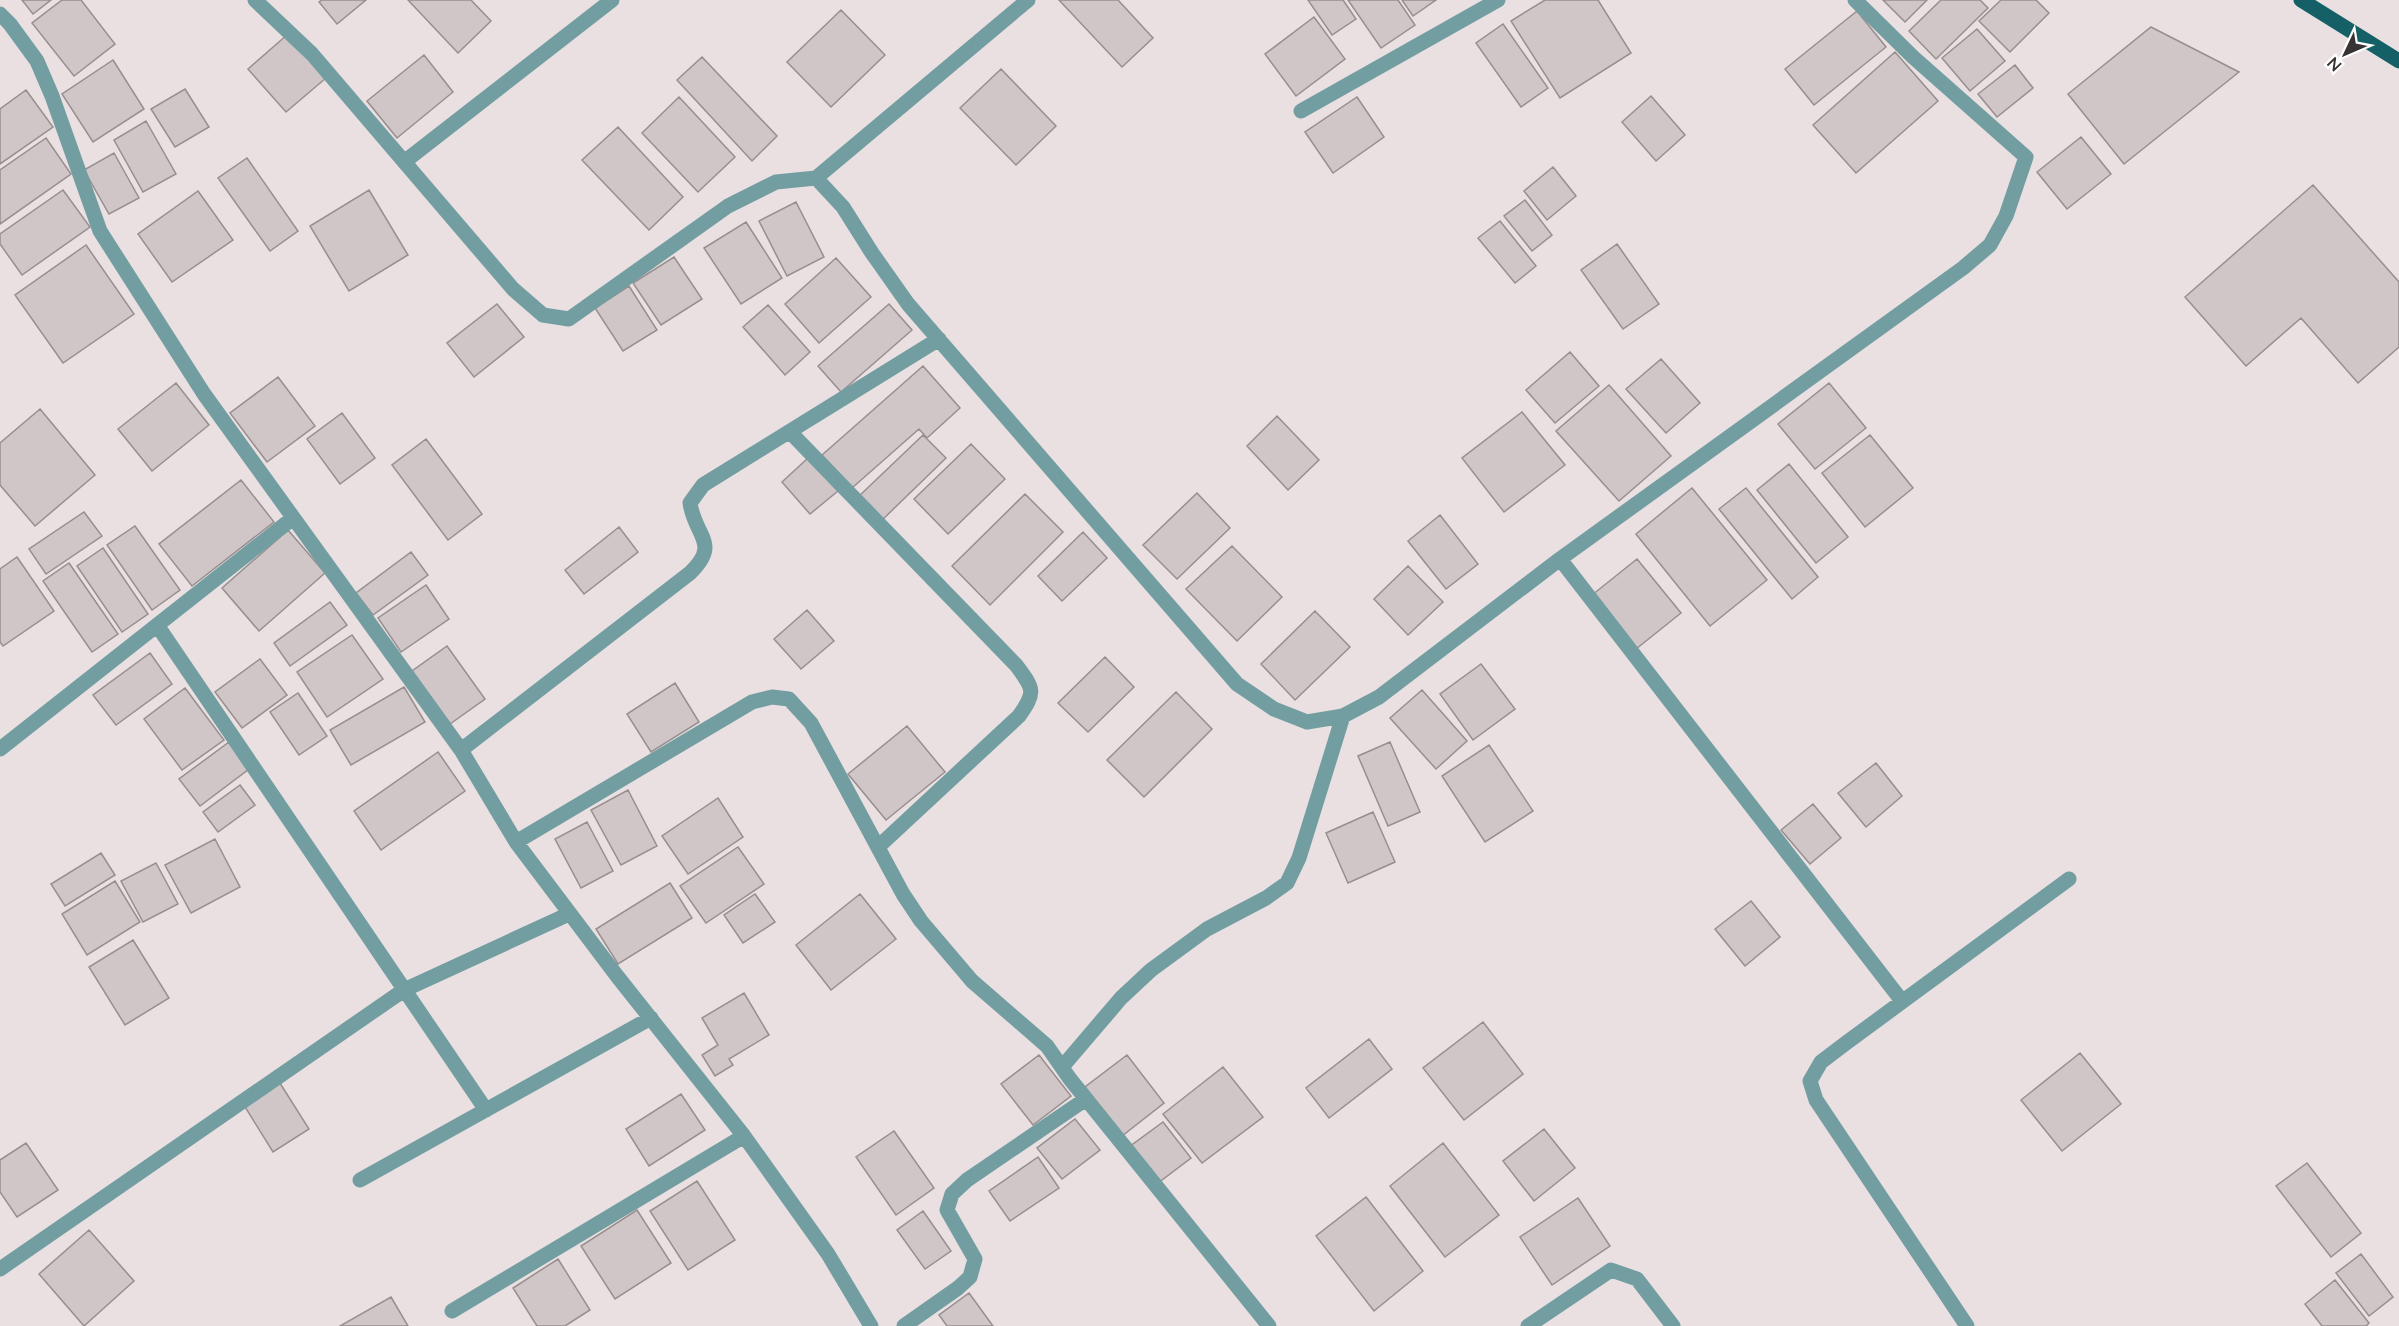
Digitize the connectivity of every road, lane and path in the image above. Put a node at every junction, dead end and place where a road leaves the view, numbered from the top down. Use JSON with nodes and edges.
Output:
{"nodes":[{"id":1,"x":255,"y":0,"type":"edge"},
{"id":2,"x":612,"y":0,"type":"edge"},
{"id":3,"x":1028,"y":0,"type":"edge"},
{"id":4,"x":1498,"y":0,"type":"edge"},
{"id":5,"x":1855,"y":0,"type":"edge"},
{"id":6,"x":2301,"y":0,"type":"edge"},
{"id":7,"x":0,"y":14,"type":"edge"},
{"id":8,"x":2399,"y":61,"type":"edge"},
{"id":9,"x":1301,"y":111,"type":"dead end"},
{"id":10,"x":404,"y":162,"type":"junction"},
{"id":11,"x":816,"y":178,"type":"junction"},
{"id":12,"x":939,"y":339,"type":"junction"},
{"id":13,"x":789,"y":432,"type":"junction"},
{"id":14,"x":293,"y":518,"type":"junction"},
{"id":15,"x":1560,"y":558,"type":"junction"},
{"id":16,"x":157,"y":625,"type":"junction"},
{"id":17,"x":1343,"y":716,"type":"junction"},
{"id":18,"x":0,"y":749,"type":"edge"},
{"id":19,"x":461,"y":750,"type":"junction"},
{"id":20,"x":516,"y":842,"type":"junction"},
{"id":21,"x":878,"y":847,"type":"junction"},
{"id":22,"x":2069,"y":879,"type":"dead end"},
{"id":23,"x":569,"y":914,"type":"junction"},
{"id":24,"x":404,"y":990,"type":"junction"},
{"id":25,"x":1902,"y":1001,"type":"junction"},
{"id":26,"x":651,"y":1018,"type":"junction"},
{"id":27,"x":1063,"y":1066,"type":"junction"},
{"id":28,"x":1086,"y":1099,"type":"junction"},
{"id":29,"x":486,"y":1110,"type":"junction"},
{"id":30,"x":744,"y":1136,"type":"junction"},
{"id":31,"x":360,"y":1180,"type":"dead end"},
{"id":32,"x":0,"y":1269,"type":"edge"},
{"id":33,"x":452,"y":1311,"type":"dead end"},
{"id":34,"x":871,"y":1326,"type":"edge"},
{"id":35,"x":904,"y":1326,"type":"edge"},
{"id":36,"x":1269,"y":1326,"type":"edge"},
{"id":37,"x":1528,"y":1326,"type":"edge"},
{"id":38,"x":1673,"y":1326,"type":"edge"},
{"id":39,"x":1968,"y":1326,"type":"edge"}],
"edges":[{"from":1,"to":10,"type":"street"},
{"from":2,"to":10,"type":"street"},
{"from":3,"to":11,"type":"street"},
{"from":4,"to":9,"type":"street"},
{"from":5,"to":15,"type":"street"},
{"from":6,"to":8,"type":"main road"},
{"from":7,"to":14,"type":"street"},
{"from":10,"to":11,"type":"street"},
{"from":11,"to":12,"type":"street"},
{"from":12,"to":13,"type":"street"},
{"from":12,"to":17,"type":"street"},
{"from":13,"to":19,"type":"street"},
{"from":13,"to":21,"type":"street"},
{"from":14,"to":16,"type":"street"},
{"from":14,"to":19,"type":"street"},
{"from":15,"to":17,"type":"street"},
{"from":15,"to":25,"type":"street"},
{"from":16,"to":18,"type":"street"},
{"from":16,"to":24,"type":"street"},
{"from":17,"to":27,"type":"street"},
{"from":19,"to":20,"type":"street"},
{"from":20,"to":21,"type":"street"},
{"from":20,"to":23,"type":"street"},
{"from":21,"to":27,"type":"street"},
{"from":22,"to":25,"type":"street"},
{"from":23,"to":24,"type":"street"},
{"from":23,"to":26,"type":"street"},
{"from":24,"to":29,"type":"street"},
{"from":24,"to":32,"type":"street"},
{"from":25,"to":39,"type":"street"},
{"from":26,"to":29,"type":"street"},
{"from":26,"to":30,"type":"street"},
{"from":27,"to":28,"type":"street"},
{"from":28,"to":35,"type":"street"},
{"from":28,"to":36,"type":"street"},
{"from":29,"to":31,"type":"street"},
{"from":30,"to":33,"type":"street"},
{"from":30,"to":34,"type":"street"},
{"from":37,"to":38,"type":"street"}]}
